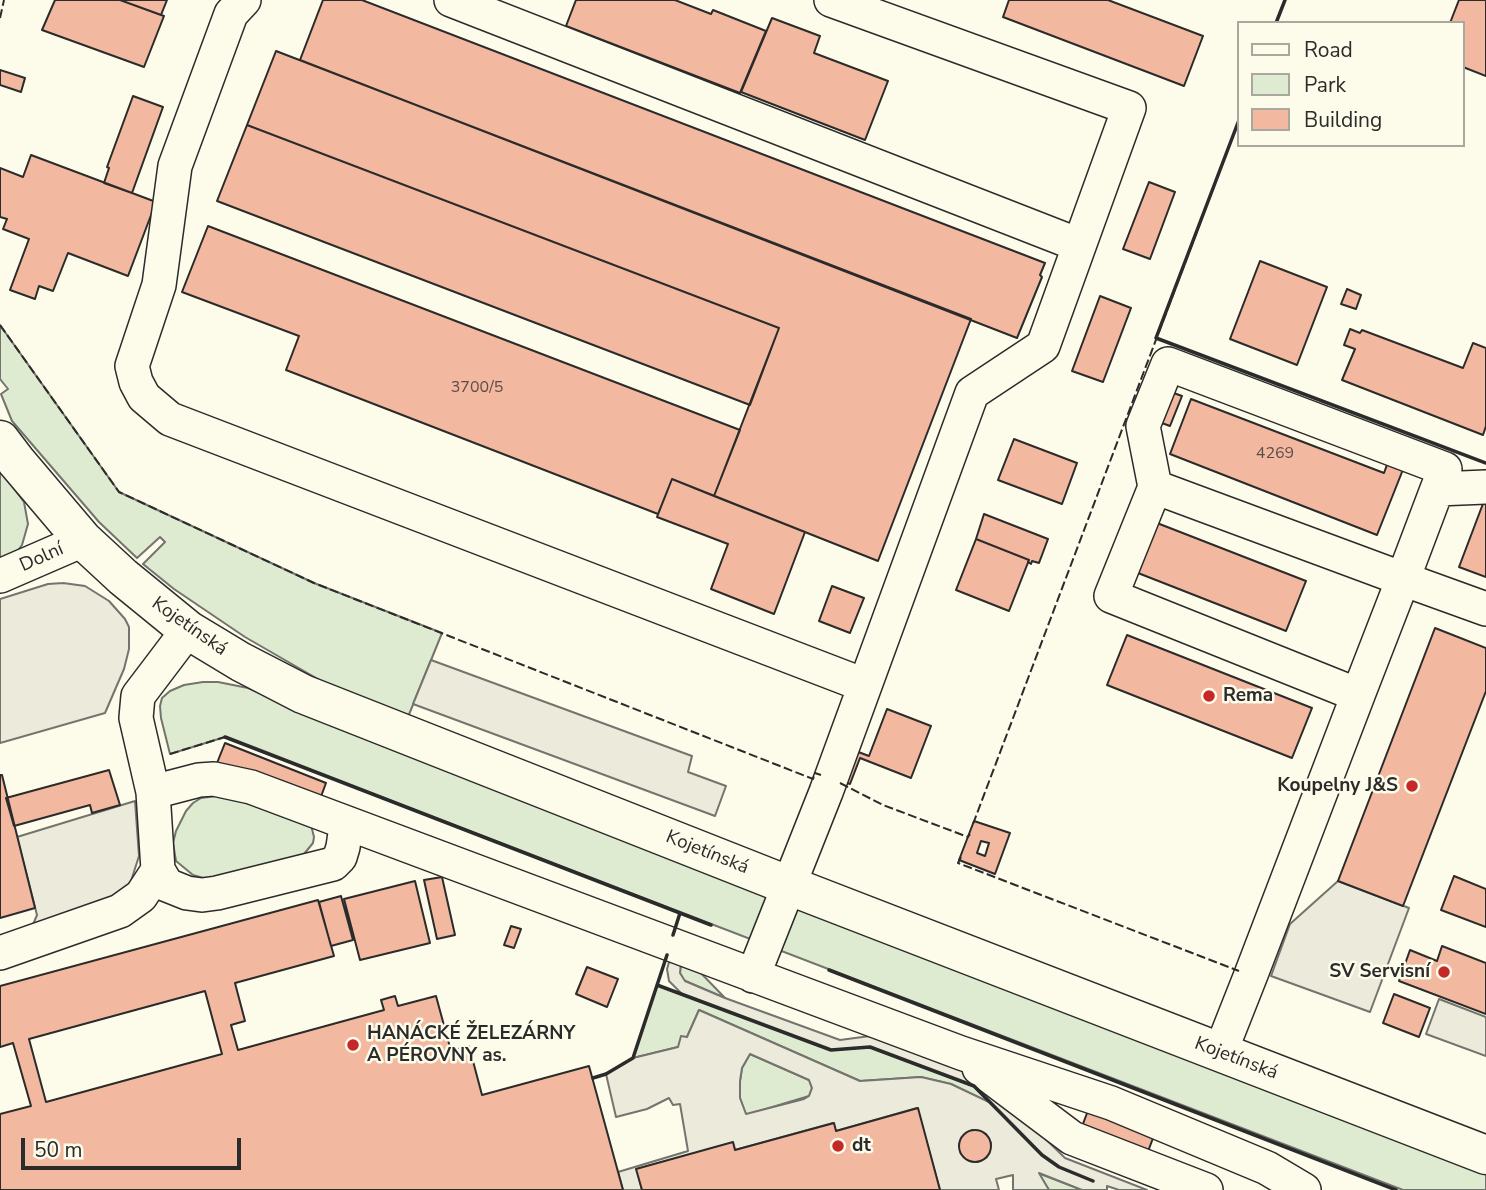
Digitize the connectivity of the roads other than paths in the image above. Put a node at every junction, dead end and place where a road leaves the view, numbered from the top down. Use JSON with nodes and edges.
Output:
{"nodes":[{"id":1,"x":244,"y":0,"type":"edge"},
{"id":2,"x":451,"y":0,"type":"edge"},
{"id":3,"x":831,"y":0,"type":"edge"},
{"id":4,"x":1079,"y":245,"type":"junction"},
{"id":5,"x":0,"y":423,"type":"edge"},
{"id":6,"x":8,"y":451,"type":"edge"},
{"id":7,"x":1486,"y":486,"type":"edge"},
{"id":8,"x":1155,"y":487,"type":"junction"},
{"id":9,"x":1437,"y":489,"type":"junction"},
{"id":10,"x":83,"y":540,"type":"junction"},
{"id":11,"x":0,"y":576,"type":"edge"},
{"id":12,"x":1402,"y":579,"type":"junction"},
{"id":13,"x":1486,"y":609,"type":"edge"},
{"id":14,"x":188,"y":630,"type":"junction"},
{"id":15,"x":864,"y":685,"type":"junction"},
{"id":16,"x":1358,"y":695,"type":"junction"},
{"id":17,"x":153,"y":792,"type":"junction"},
{"id":18,"x":342,"y":821,"type":"junction"},
{"id":19,"x":158,"y":870,"type":"junction"},
{"id":20,"x":790,"y":886,"type":"junction"},
{"id":21,"x":0,"y":953,"type":"edge"},
{"id":22,"x":753,"y":976,"type":"junction"},
{"id":23,"x":961,"y":1053,"type":"junction"},
{"id":24,"x":1220,"y":1054,"type":"junction"},
{"id":25,"x":1486,"y":1155,"type":"edge"},
{"id":26,"x":1206,"y":1190,"type":"edge"},
{"id":27,"x":1304,"y":1190,"type":"edge"}],
"edges":[{"from":1,"to":15,"type":"street"},
{"from":2,"to":4,"type":"street"},
{"from":3,"to":4,"type":"street"},
{"from":4,"to":15,"type":"street"},
{"from":5,"to":6,"type":"street"},
{"from":6,"to":10,"type":"main road","name":"Kojetínská"},
{"from":7,"to":9,"type":"street"},
{"from":8,"to":9,"type":"street"},
{"from":8,"to":12,"type":"street"},
{"from":8,"to":16,"type":"street"},
{"from":9,"to":12,"type":"street"},
{"from":10,"to":11,"type":"street","name":"Dolní"},
{"from":10,"to":14,"type":"main road","name":"Kojetínská"},
{"from":12,"to":13,"type":"street"},
{"from":12,"to":16,"type":"street"},
{"from":14,"to":17,"type":"street"},
{"from":14,"to":20,"type":"main road","name":"Kojetínská"},
{"from":15,"to":20,"type":"street"},
{"from":16,"to":24,"type":"street"},
{"from":17,"to":18,"type":"street"},
{"from":17,"to":19,"type":"street"},
{"from":18,"to":19,"type":"street"},
{"from":18,"to":22,"type":"street"},
{"from":19,"to":21,"type":"street"},
{"from":20,"to":22,"type":"street"},
{"from":20,"to":24,"type":"main road","name":"Kojetínská"},
{"from":22,"to":23,"type":"street"},
{"from":23,"to":26,"type":"street"},
{"from":23,"to":27,"type":"street"},
{"from":24,"to":25,"type":"main road","name":"Kojetínská"}]}
